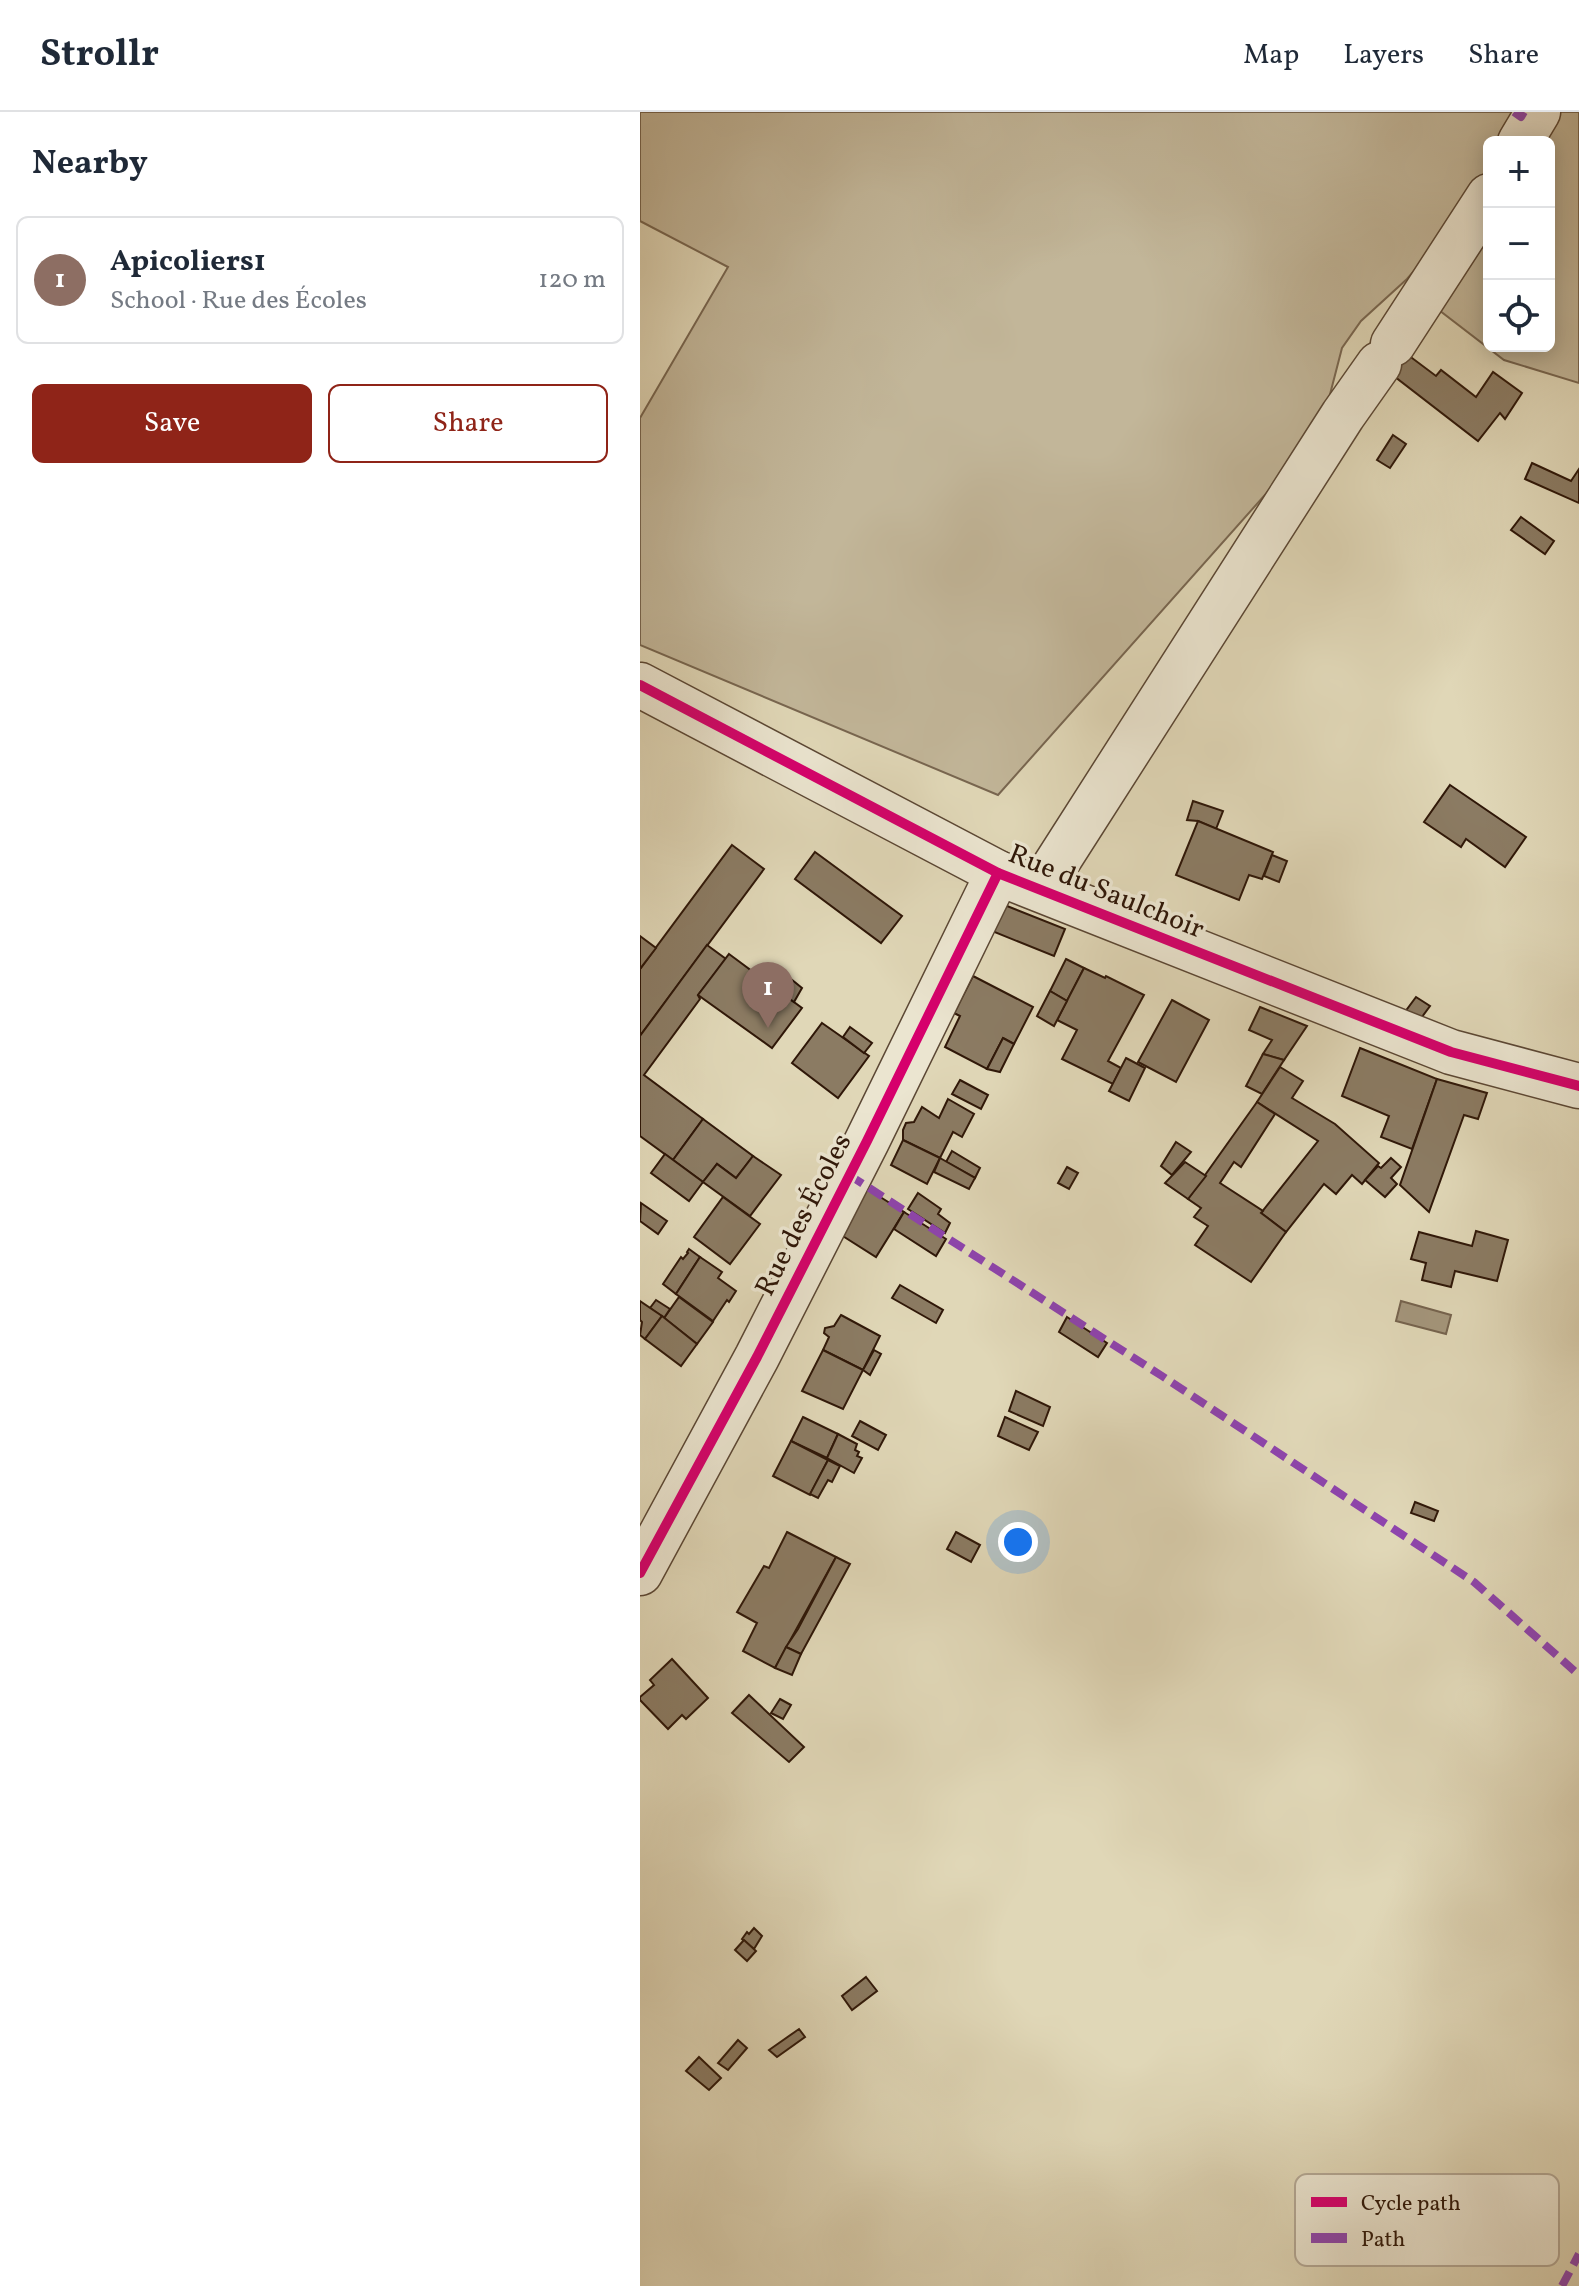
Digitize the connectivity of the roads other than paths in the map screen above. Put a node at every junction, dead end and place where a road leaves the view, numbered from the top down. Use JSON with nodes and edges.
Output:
{"nodes":[{"id":1,"x":1538,"y":112,"type":"edge"},
{"id":2,"x":1524,"y":136,"type":"edge"},
{"id":3,"x":1483,"y":206,"type":"edge"},
{"id":4,"x":1435,"y":282,"type":"junction"},
{"id":5,"x":1343,"y":415,"type":"junction"},
{"id":6,"x":640,"y":685,"type":"edge"},
{"id":7,"x":998,"y":873,"type":"junction"},
{"id":8,"x":1040,"y":889,"type":"junction"},
{"id":9,"x":1579,"y":1086,"type":"edge"},
{"id":10,"x":640,"y":1573,"type":"edge"}],
"edges":[{"from":1,"to":2,"type":"street"},
{"from":3,"to":4,"type":"street","name":"Rue du Saulchoir"},
{"from":4,"to":5,"type":"street","name":"Rue du Saulchoir"},
{"from":4,"to":5,"type":"street"},
{"from":5,"to":8,"type":"street","name":"Rue du Saulchoir"},
{"from":6,"to":7,"type":"street","name":"Rue du Saulchoir"},
{"from":7,"to":8,"type":"street","name":"Rue du Saulchoir"},
{"from":7,"to":10,"type":"street","name":"Rue des Écoles"},
{"from":8,"to":9,"type":"street","name":"Rue du Saulchoir"}]}
